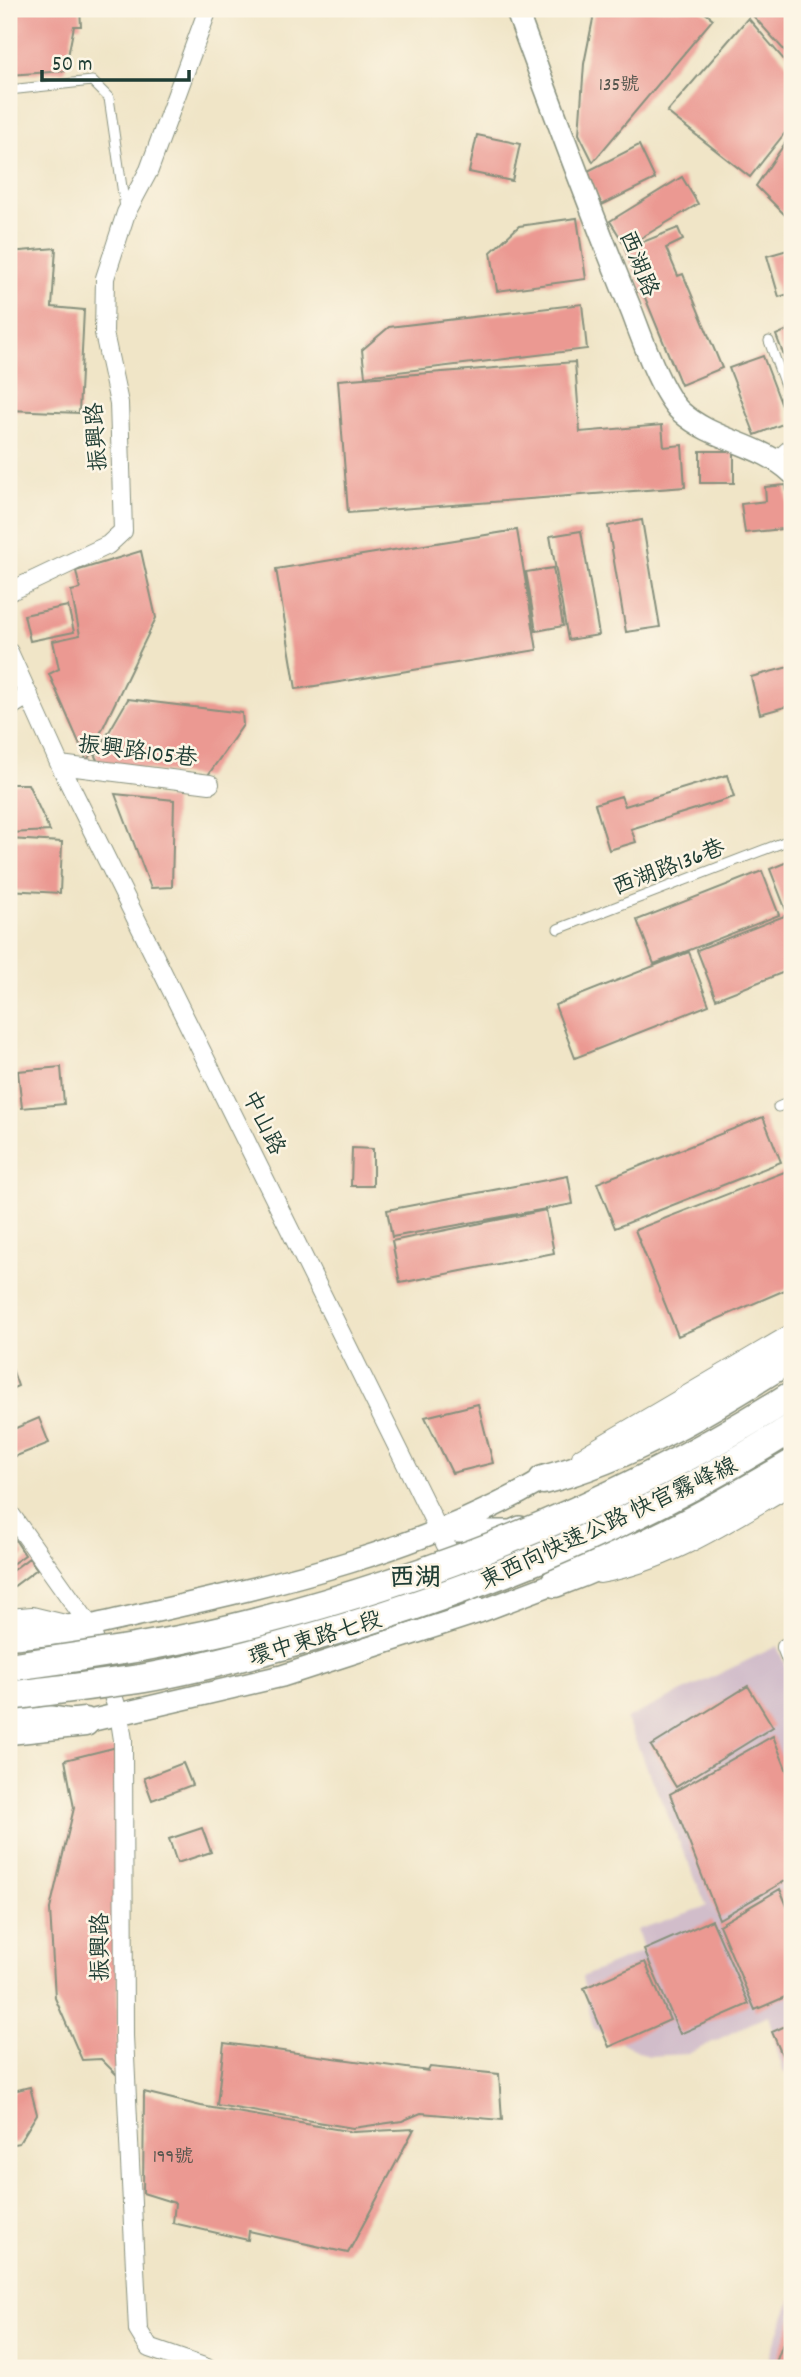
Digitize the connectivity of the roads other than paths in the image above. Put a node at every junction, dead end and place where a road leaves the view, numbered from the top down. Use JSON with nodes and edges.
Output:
{"nodes":[{"id":1,"x":208,"y":9,"type":"edge"},
{"id":2,"x":516,"y":9,"type":"edge"},
{"id":3,"x":9,"y":90,"type":"edge"},
{"id":4,"x":126,"y":213,"type":"junction"},
{"id":5,"x":769,"y":341,"type":"dead end"},
{"id":6,"x":792,"y":405,"type":"edge"},
{"id":7,"x":792,"y":441,"type":"edge"},
{"id":8,"x":774,"y":457,"type":"junction"},
{"id":9,"x":792,"y":473,"type":"edge"},
{"id":10,"x":9,"y":592,"type":"edge"},
{"id":11,"x":9,"y":653,"type":"edge"},
{"id":12,"x":29,"y":695,"type":"junction"},
{"id":13,"x":9,"y":712,"type":"edge"},
{"id":14,"x":60,"y":765,"type":"junction"},
{"id":15,"x":210,"y":784,"type":"dead end"},
{"id":16,"x":792,"y":839,"type":"edge"},
{"id":17,"x":558,"y":929,"type":"dead end"},
{"id":18,"x":792,"y":1101,"type":"edge"},
{"id":19,"x":778,"y":1107,"type":"dead end"},
{"id":20,"x":792,"y":1333,"type":"edge"},
{"id":21,"x":792,"y":1357,"type":"edge"},
{"id":22,"x":792,"y":1386,"type":"edge"},
{"id":23,"x":792,"y":1395,"type":"edge"},
{"id":24,"x":792,"y":1428,"type":"edge"},
{"id":25,"x":792,"y":1442,"type":"edge"},
{"id":26,"x":786,"y":1475,"type":"edge"},
{"id":27,"x":543,"y":1480,"type":"junction"},
{"id":28,"x":9,"y":1512,"type":"edge"},
{"id":29,"x":441,"y":1531,"type":"junction"},
{"id":30,"x":555,"y":1583,"type":"junction"},
{"id":31,"x":479,"y":1612,"type":"junction"},
{"id":32,"x":9,"y":1618,"type":"edge"},
{"id":33,"x":86,"y":1627,"type":"junction"},
{"id":34,"x":9,"y":1635,"type":"edge"},
{"id":35,"x":9,"y":1657,"type":"edge"},
{"id":36,"x":9,"y":1667,"type":"edge"},
{"id":37,"x":9,"y":1696,"type":"edge"},
{"id":38,"x":9,"y":1710,"type":"edge"},
{"id":39,"x":119,"y":1714,"type":"junction"},
{"id":40,"x":85,"y":1721,"type":"junction"},
{"id":41,"x":9,"y":1730,"type":"edge"},
{"id":42,"x":9,"y":1744,"type":"edge"},
{"id":43,"x":208,"y":2368,"type":"edge"}],
"edges":[{"from":1,"to":4,"type":"street","name":"振興路"},
{"from":2,"to":8,"type":"street","name":"西湖路"},
{"from":3,"to":4,"type":"lane","name":"振興路"},
{"from":4,"to":10,"type":"street","name":"振興路"},
{"from":5,"to":6,"type":"lane"},
{"from":7,"to":8,"type":"lane"},
{"from":8,"to":9,"type":"street","name":"西湖路"},
{"from":11,"to":12,"type":"street","name":"中山路"},
{"from":12,"to":13,"type":"street"},
{"from":12,"to":14,"type":"street","name":"中山路"},
{"from":14,"to":15,"type":"street","name":"振興路105巷"},
{"from":14,"to":29,"type":"street","name":"中山路"},
{"from":16,"to":17,"type":"lane","name":"西湖路136巷"},
{"from":18,"to":19,"type":"lane"},
{"from":20,"to":27,"type":"street"},
{"from":21,"to":27,"type":"highway"},
{"from":22,"to":29,"type":"street"},
{"from":23,"to":36,"type":"highway","name":"東西向快速公路 快官霧峰線","bridge":true},
{"from":24,"to":37,"type":"highway","name":"東西向快速公路 快官霧峰線","bridge":true},
{"from":25,"to":30,"type":"street","name":"環中東路七段"},
{"from":26,"to":30,"type":"highway"},
{"from":27,"to":29,"type":"street"},
{"from":28,"to":33,"type":"street","name":"振興路"},
{"from":29,"to":31,"type":"street","name":"中山路"},
{"from":29,"to":33,"type":"street"},
{"from":30,"to":31,"type":"street","name":"環中東路七段"},
{"from":31,"to":39,"type":"street","name":"環中東路七段"},
{"from":32,"to":33,"type":"street"},
{"from":33,"to":34,"type":"highway"},
{"from":33,"to":35,"type":"street"},
{"from":33,"to":39,"type":"street","name":"振興路"},
{"from":38,"to":40,"type":"street","name":"環中東路七段"},
{"from":39,"to":40,"type":"street","name":"環中東路七段"},
{"from":39,"to":43,"type":"street","name":"振興路"},
{"from":40,"to":41,"type":"highway"},
{"from":40,"to":42,"type":"street","name":"環中東路七段"}]}
